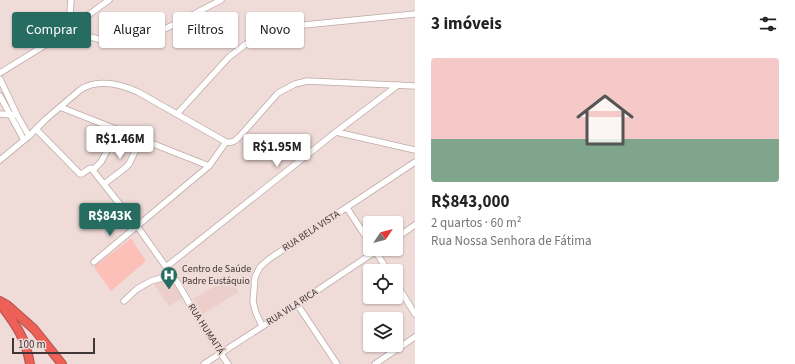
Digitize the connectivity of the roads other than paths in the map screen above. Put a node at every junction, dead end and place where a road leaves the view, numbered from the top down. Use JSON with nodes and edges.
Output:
{"nodes":[{"id":1,"x":71,"y":0,"type":"edge"},
{"id":2,"x":109,"y":0,"type":"edge"},
{"id":3,"x":221,"y":0,"type":"edge"},
{"id":4,"x":70,"y":12,"type":"edge"},
{"id":5,"x":91,"y":14,"type":"edge"},
{"id":6,"x":415,"y":14,"type":"edge"},
{"id":7,"x":91,"y":37,"type":"edge"},
{"id":8,"x":40,"y":48,"type":"edge"},
{"id":9,"x":0,"y":73,"type":"edge"},
{"id":10,"x":0,"y":79,"type":"edge"},
{"id":11,"x":398,"y":85,"type":"junction"},
{"id":12,"x":415,"y":86,"type":"edge"},
{"id":13,"x":0,"y":96,"type":"edge"},
{"id":14,"x":60,"y":107,"type":"junction"},
{"id":15,"x":0,"y":114,"type":"edge"},
{"id":16,"x":177,"y":114,"type":"junction"},
{"id":17,"x":10,"y":115,"type":"junction"},
{"id":18,"x":17,"y":115,"type":"junction"},
{"id":19,"x":23,"y":126,"type":"junction"},
{"id":20,"x":36,"y":129,"type":"junction"},
{"id":21,"x":118,"y":130,"type":"junction"},
{"id":22,"x":336,"y":132,"type":"junction"},
{"id":23,"x":26,"y":138,"type":"junction"},
{"id":24,"x":141,"y":139,"type":"junction"},
{"id":25,"x":226,"y":142,"type":"junction"},
{"id":26,"x":415,"y":150,"type":"edge"},
{"id":27,"x":0,"y":160,"type":"edge"},
{"id":28,"x":415,"y":162,"type":"edge"},
{"id":29,"x":209,"y":166,"type":"junction"},
{"id":30,"x":93,"y":170,"type":"junction"},
{"id":31,"x":104,"y":184,"type":"junction"},
{"id":32,"x":347,"y":208,"type":"junction"},
{"id":33,"x":137,"y":226,"type":"junction"},
{"id":34,"x":415,"y":226,"type":"edge"},
{"id":35,"x":363,"y":232,"type":"edge"},
{"id":36,"x":403,"y":234,"type":"edge"},
{"id":37,"x":367,"y":256,"type":"edge"},
{"id":38,"x":94,"y":262,"type":"dead end"},
{"id":39,"x":166,"y":267,"type":"junction"},
{"id":40,"x":172,"y":274,"type":"junction"},
{"id":41,"x":403,"y":294,"type":"edge"},
{"id":42,"x":124,"y":301,"type":"dead end"},
{"id":43,"x":0,"y":302,"type":"edge"},
{"id":44,"x":297,"y":304,"type":"junction"},
{"id":45,"x":415,"y":314,"type":"edge"},
{"id":46,"x":262,"y":326,"type":"junction"},
{"id":47,"x":415,"y":337,"type":"edge"},
{"id":48,"x":221,"y":353,"type":"junction"},
{"id":49,"x":30,"y":364,"type":"edge"},
{"id":50,"x":62,"y":364,"type":"edge"},
{"id":51,"x":204,"y":364,"type":"edge"},
{"id":52,"x":228,"y":364,"type":"edge"},
{"id":53,"x":337,"y":364,"type":"edge"},
{"id":54,"x":375,"y":364,"type":"edge"}],
"edges":[{"from":1,"to":4,"type":"street"},
{"from":2,"to":5,"type":"street"},
{"from":3,"to":7,"type":"street"},
{"from":6,"to":16,"type":"street"},
{"from":8,"to":9,"type":"street"},
{"from":10,"to":18,"type":"street"},
{"from":11,"to":12,"type":"street"},
{"from":11,"to":22,"type":"street"},
{"from":11,"to":25,"type":"street"},
{"from":13,"to":17,"type":"street"},
{"from":14,"to":16,"type":"street"},
{"from":14,"to":20,"type":"street"},
{"from":14,"to":21,"type":"street"},
{"from":15,"to":17,"type":"street"},
{"from":16,"to":25,"type":"street"},
{"from":17,"to":18,"type":"street"},
{"from":17,"to":23,"type":"street"},
{"from":18,"to":19,"type":"street"},
{"from":19,"to":20,"type":"street"},
{"from":19,"to":23,"type":"street"},
{"from":20,"to":23,"type":"street"},
{"from":20,"to":30,"type":"street"},
{"from":21,"to":24,"type":"street"},
{"from":21,"to":30,"type":"street"},
{"from":22,"to":26,"type":"street"},
{"from":22,"to":39,"type":"street"},
{"from":23,"to":27,"type":"street"},
{"from":24,"to":29,"type":"street"},
{"from":24,"to":31,"type":"street"},
{"from":25,"to":29,"type":"street"},
{"from":28,"to":32,"type":"street","name":"RUA BELA VISTA"},
{"from":29,"to":33,"type":"street"},
{"from":30,"to":31,"type":"street","name":"RUA HUMAITÁ"},
{"from":31,"to":33,"type":"street","name":"RUA HUMAITÁ"},
{"from":32,"to":35,"type":"street"},
{"from":32,"to":46,"type":"street","name":"RUA BELA VISTA"},
{"from":33,"to":38,"type":"street"},
{"from":33,"to":39,"type":"street","name":"RUA HUMAITÁ"},
{"from":34,"to":36,"type":"street"},
{"from":37,"to":44,"type":"street","name":"RUA VILA RICA"},
{"from":39,"to":40,"type":"street","name":"RUA HUMAITÁ"},
{"from":40,"to":42,"type":"street"},
{"from":40,"to":48,"type":"street","name":"RUA HUMAITÁ"},
{"from":41,"to":45,"type":"street"},
{"from":43,"to":49,"type":"highway"},
{"from":43,"to":50,"type":"highway"},
{"from":44,"to":46,"type":"street","name":"RUA VILA RICA"},
{"from":44,"to":53,"type":"street"},
{"from":46,"to":48,"type":"street","name":"RUA VILA RICA"},
{"from":47,"to":54,"type":"street"},
{"from":48,"to":51,"type":"street","name":"RUA VILA RICA"},
{"from":48,"to":52,"type":"street","name":"RUA HUMAITÁ"}]}
